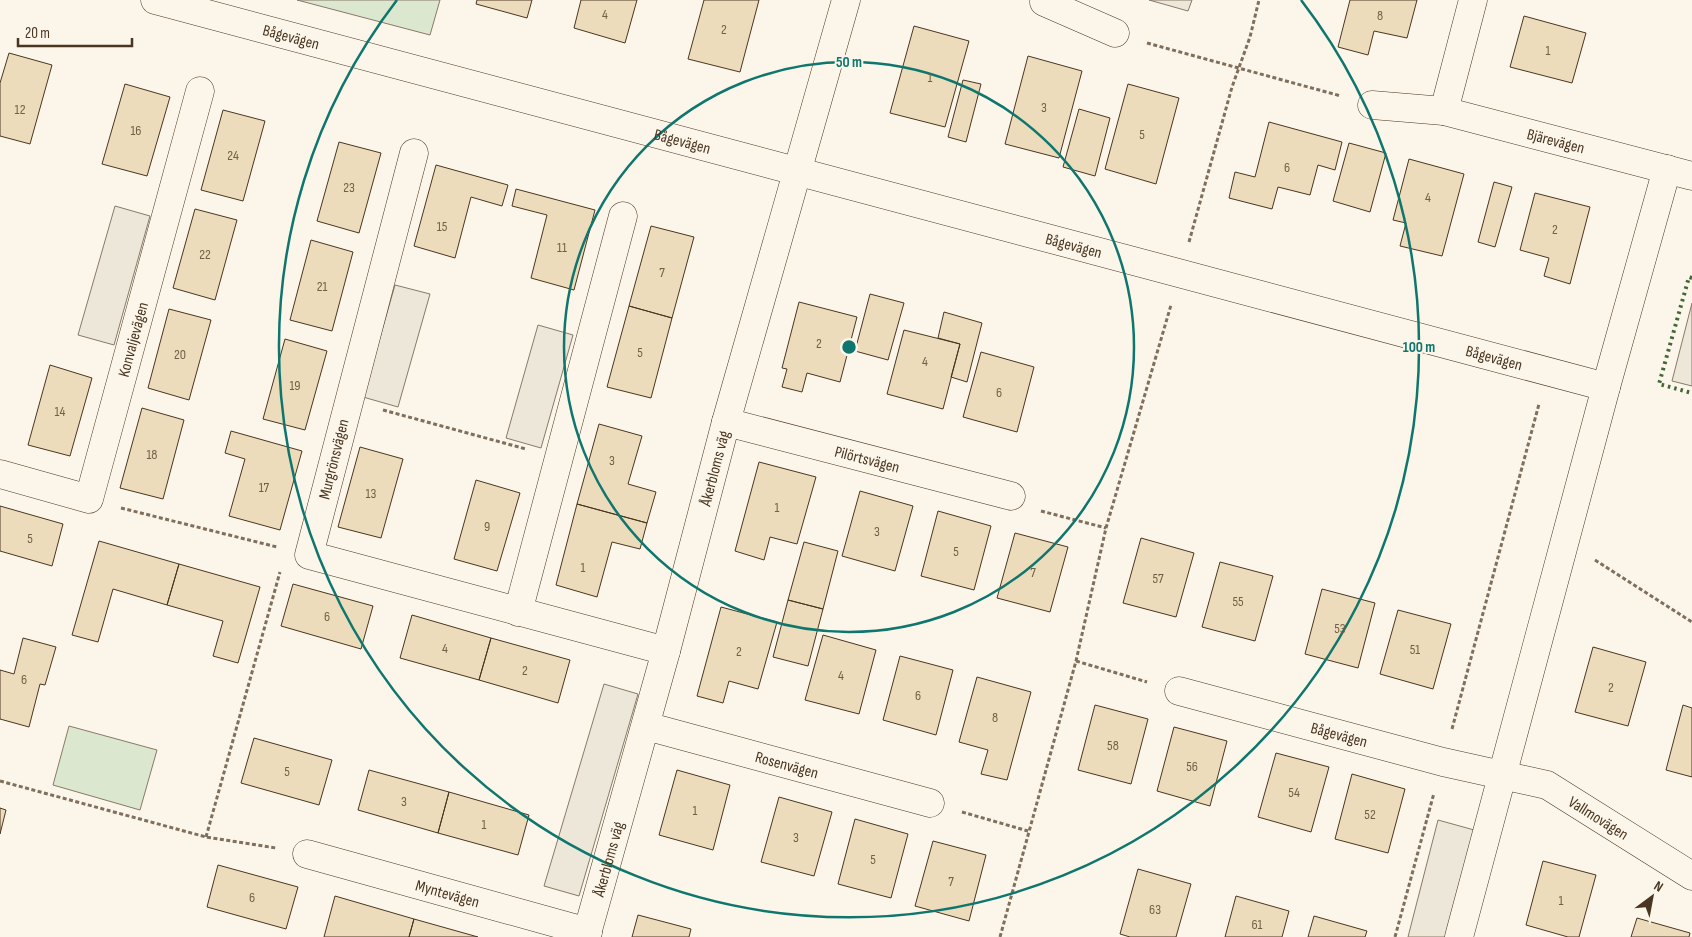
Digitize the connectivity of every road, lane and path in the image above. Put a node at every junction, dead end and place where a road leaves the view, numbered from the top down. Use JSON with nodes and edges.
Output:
{"nodes":[{"id":1,"x":155,"y":0,"type":"edge"},
{"id":2,"x":846,"y":0,"type":"edge"},
{"id":3,"x":1259,"y":0,"type":"edge"},
{"id":4,"x":1473,"y":0,"type":"edge"},
{"id":5,"x":1041,"y":1,"type":"edge"},
{"id":6,"x":1115,"y":33,"type":"joint"},
{"id":7,"x":1238,"y":69,"type":"junction"},
{"id":8,"x":200,"y":91,"type":"dead end"},
{"id":9,"x":1372,"y":105,"type":"joint"},
{"id":10,"x":1444,"y":111,"type":"junction"},
{"id":11,"x":414,"y":153,"type":"dead end"},
{"id":12,"x":796,"y":169,"type":"junction"},
{"id":13,"x":1680,"y":172,"type":"edge"},
{"id":14,"x":623,"y":216,"type":"dead end"},
{"id":15,"x":1180,"y":272,"type":"junction"},
{"id":16,"x":1548,"y":372,"type":"junction"},
{"id":17,"x":1606,"y":387,"type":"junction"},
{"id":18,"x":348,"y":400,"type":"junction"},
{"id":19,"x":726,"y":422,"type":"junction"},
{"id":20,"x":557,"y":458,"type":"junction"},
{"id":21,"x":0,"y":474,"type":"edge"},
{"id":22,"x":1011,"y":496,"type":"joint"},
{"id":23,"x":89,"y":499,"type":"junction"},
{"id":24,"x":1106,"y":528,"type":"junction"},
{"id":25,"x":1565,"y":541,"type":"junction"},
{"id":26,"x":298,"y":553,"type":"junction"},
{"id":27,"x":518,"y":612,"type":"junction"},
{"id":28,"x":1692,"y":622,"type":"edge"},
{"id":29,"x":666,"y":651,"type":"junction"},
{"id":30,"x":1076,"y":661,"type":"junction"},
{"id":31,"x":1178,"y":691,"type":"joint"},
{"id":32,"x":646,"y":726,"type":"junction"},
{"id":33,"x":1443,"y":762,"type":"junction"},
{"id":34,"x":1501,"y":773,"type":"junction"},
{"id":35,"x":0,"y":781,"type":"edge"},
{"id":36,"x":930,"y":803,"type":"joint"},
{"id":37,"x":1028,"y":831,"type":"junction"},
{"id":38,"x":206,"y":837,"type":"junction"},
{"id":39,"x":307,"y":854,"type":"joint"},
{"id":40,"x":1692,"y":876,"type":"edge"},
{"id":41,"x":587,"y":934,"type":"edge"},
{"id":42,"x":1000,"y":937,"type":"edge"},
{"id":43,"x":1394,"y":937,"type":"edge"},
{"id":44,"x":1458,"y":937,"type":"edge"}],
"edges":[{"from":1,"to":12,"type":"street","name":"Bågevägen"},
{"from":2,"to":12,"type":"street","name":"Åkerbloms väg"},
{"from":3,"to":7,"type":"path"},
{"from":4,"to":10,"type":"street"},
{"from":5,"to":6,"type":"street"},
{"from":6,"to":7,"type":"path"},
{"from":7,"to":9,"type":"path"},
{"from":7,"to":15,"type":"path"},
{"from":8,"to":23,"type":"street","name":"Konvaljevägen"},
{"from":9,"to":10,"type":"street","name":"Bjärevägen"},
{"from":10,"to":13,"type":"street","name":"Bjärevägen"},
{"from":11,"to":18,"type":"street","name":"Murgrönsvägen"},
{"from":12,"to":15,"type":"street","name":"Bågevägen"},
{"from":12,"to":19,"type":"street","name":"Åkerbloms väg"},
{"from":13,"to":17,"type":"street","name":"Bjärevägen"},
{"from":14,"to":20,"type":"street"},
{"from":15,"to":16,"type":"street","name":"Bågevägen"},
{"from":15,"to":24,"type":"path"},
{"from":16,"to":17,"type":"street","name":"Bågevägen"},
{"from":16,"to":33,"type":"path"},
{"from":17,"to":25,"type":"street"},
{"from":18,"to":20,"type":"path"},
{"from":18,"to":26,"type":"street","name":"Murgrönsvägen"},
{"from":19,"to":22,"type":"street","name":"Pilörtsvägen"},
{"from":19,"to":29,"type":"street","name":"Åkerbloms väg"},
{"from":20,"to":27,"type":"street"},
{"from":21,"to":23,"type":"street"},
{"from":22,"to":24,"type":"path"},
{"from":23,"to":26,"type":"path"},
{"from":24,"to":30,"type":"path"},
{"from":25,"to":28,"type":"path"},
{"from":25,"to":34,"type":"street"},
{"from":26,"to":27,"type":"street"},
{"from":26,"to":38,"type":"path"},
{"from":27,"to":29,"type":"street"},
{"from":29,"to":32,"type":"street","name":"Åkerbloms väg"},
{"from":30,"to":31,"type":"path"},
{"from":30,"to":37,"type":"path"},
{"from":31,"to":33,"type":"street","name":"Bågevägen"},
{"from":32,"to":36,"type":"street","name":"Rosenvägen"},
{"from":32,"to":41,"type":"street","name":"Åkerbloms väg"},
{"from":33,"to":34,"type":"street","name":"Bågevägen"},
{"from":33,"to":43,"type":"path"},
{"from":34,"to":40,"type":"street","name":"Vallmovägen"},
{"from":34,"to":44,"type":"street"},
{"from":35,"to":38,"type":"path"},
{"from":36,"to":37,"type":"path"},
{"from":37,"to":42,"type":"path"},
{"from":38,"to":39,"type":"path"},
{"from":39,"to":41,"type":"street","name":"Myntevägen"}]}
